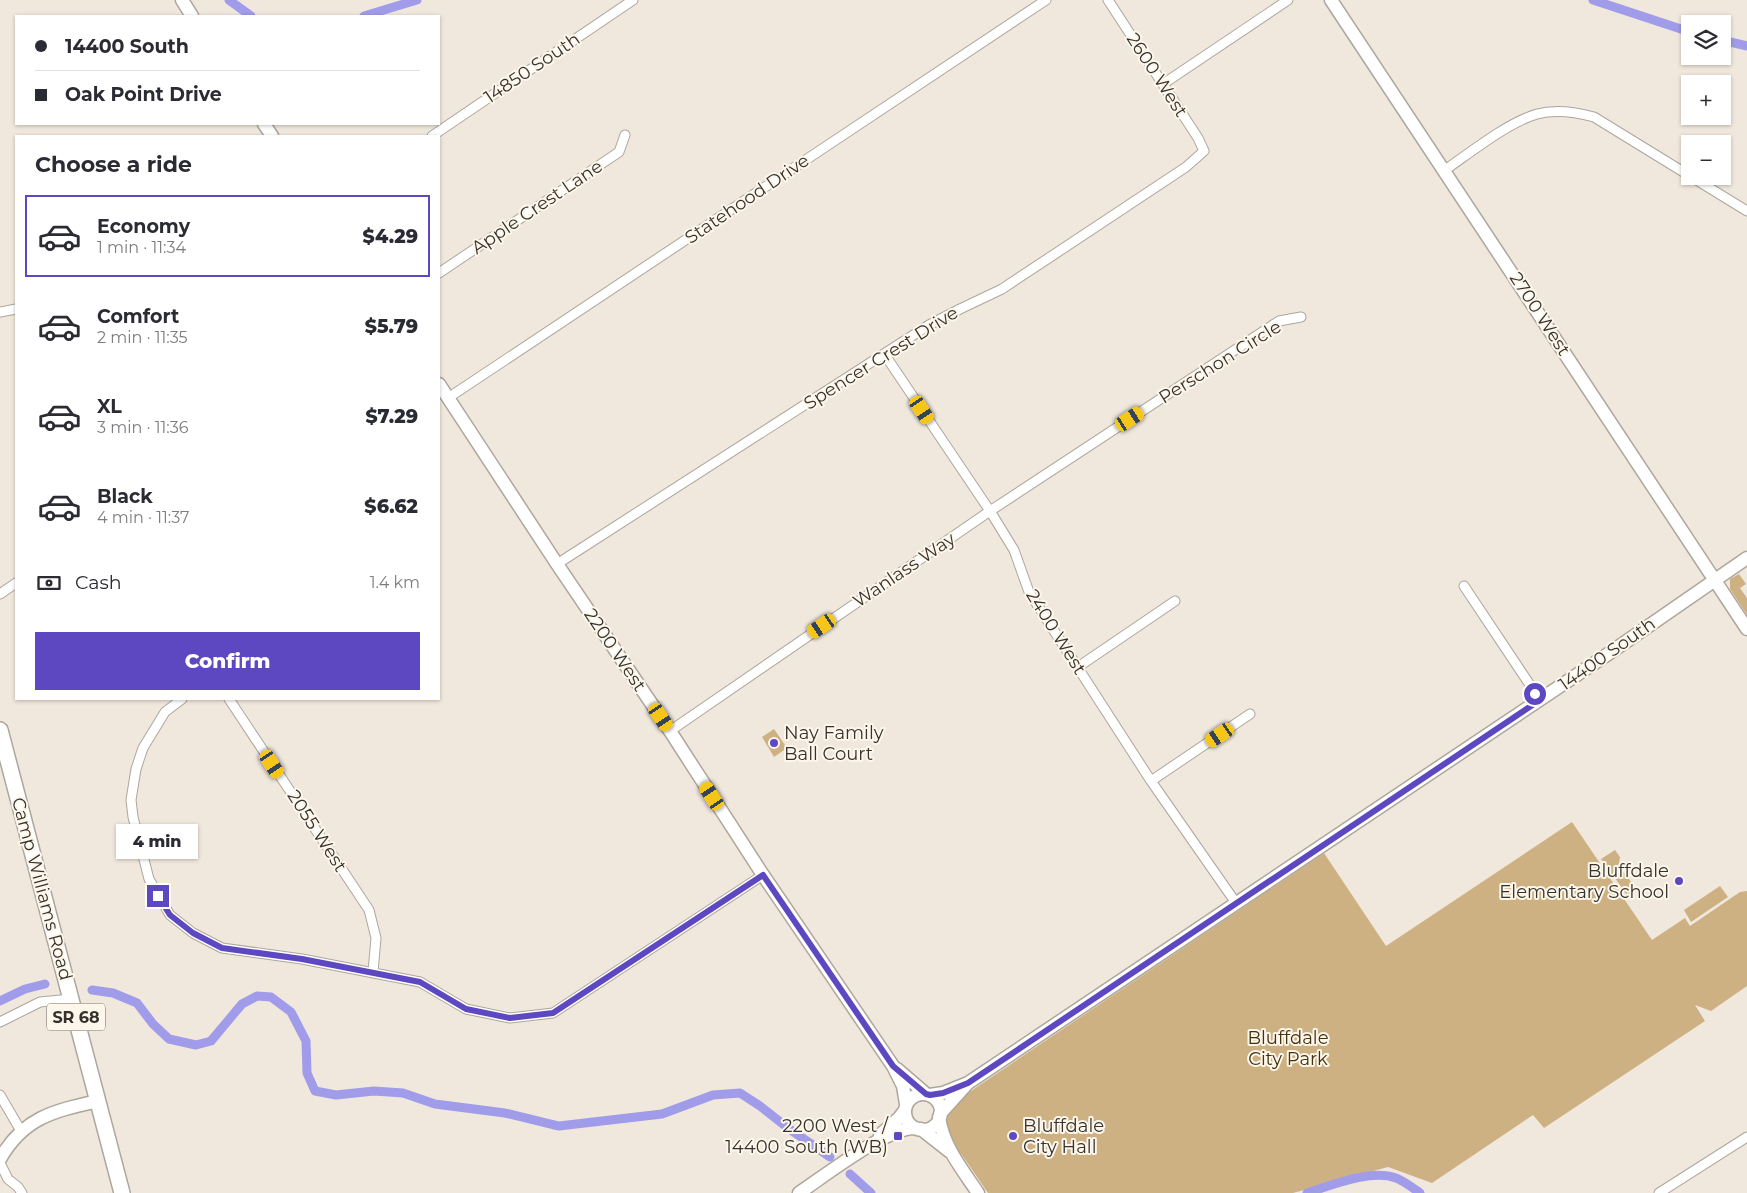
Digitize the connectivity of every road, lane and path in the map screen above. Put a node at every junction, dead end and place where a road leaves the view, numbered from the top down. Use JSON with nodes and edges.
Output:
{"nodes":[{"id":1,"x":182,"y":0,"type":"edge"},
{"id":2,"x":632,"y":0,"type":"edge"},
{"id":3,"x":1046,"y":0,"type":"edge"},
{"id":4,"x":1108,"y":0,"type":"edge"},
{"id":5,"x":1288,"y":0,"type":"edge"},
{"id":6,"x":1331,"y":0,"type":"edge"},
{"id":7,"x":191,"y":15,"type":"edge"},
{"id":8,"x":1163,"y":84,"type":"junction"},
{"id":9,"x":433,"y":135,"type":"edge"},
{"id":10,"x":625,"y":135,"type":"dead end"},
{"id":11,"x":1204,"y":152,"type":"joint"},
{"id":12,"x":1445,"y":170,"type":"junction"},
{"id":13,"x":1681,"y":170,"type":"edge"},
{"id":14,"x":1705,"y":185,"type":"edge"},
{"id":15,"x":1747,"y":211,"type":"edge"},
{"id":16,"x":440,"y":271,"type":"edge"},
{"id":17,"x":15,"y":308,"type":"edge"},
{"id":18,"x":0,"y":312,"type":"edge"},
{"id":19,"x":1301,"y":317,"type":"dead end"},
{"id":20,"x":885,"y":355,"type":"junction"},
{"id":21,"x":440,"y":386,"type":"edge"},
{"id":22,"x":448,"y":398,"type":"junction"},
{"id":23,"x":990,"y":511,"type":"junction"},
{"id":24,"x":1747,"y":558,"type":"edge"},
{"id":25,"x":557,"y":564,"type":"junction"},
{"id":26,"x":1715,"y":580,"type":"junction"},
{"id":27,"x":15,"y":584,"type":"edge"},
{"id":28,"x":1464,"y":586,"type":"dead end"},
{"id":29,"x":0,"y":594,"type":"edge"},
{"id":30,"x":1175,"y":601,"type":"dead end"},
{"id":31,"x":1747,"y":629,"type":"edge"},
{"id":32,"x":1078,"y":667,"type":"junction"},
{"id":33,"x":181,"y":700,"type":"edge"},
{"id":34,"x":231,"y":700,"type":"edge"},
{"id":35,"x":1540,"y":700,"type":"junction"},
{"id":36,"x":1250,"y":714,"type":"dead end"},
{"id":37,"x":0,"y":730,"type":"edge"},
{"id":38,"x":670,"y":731,"type":"junction"},
{"id":39,"x":1151,"y":781,"type":"junction"},
{"id":40,"x":763,"y":875,"type":"junction"},
{"id":41,"x":1236,"y":903,"type":"junction"},
{"id":42,"x":373,"y":972,"type":"junction"},
{"id":43,"x":71,"y":999,"type":"junction"},
{"id":44,"x":0,"y":1022,"type":"edge"},
{"id":45,"x":893,"y":1066,"type":"junction"},
{"id":46,"x":968,"y":1083,"type":"junction"},
{"id":47,"x":0,"y":1095,"type":"edge"},
{"id":48,"x":928,"y":1095,"type":"junction"},
{"id":49,"x":98,"y":1101,"type":"junction"},
{"id":50,"x":906,"y":1107,"type":"junction"},
{"id":51,"x":940,"y":1116,"type":"junction"},
{"id":52,"x":919,"y":1129,"type":"junction"},
{"id":53,"x":21,"y":1131,"type":"junction"},
{"id":54,"x":1747,"y":1137,"type":"edge"},
{"id":55,"x":872,"y":1144,"type":"junction"},
{"id":56,"x":951,"y":1153,"type":"junction"},
{"id":57,"x":0,"y":1159,"type":"edge"},
{"id":58,"x":0,"y":1164,"type":"edge"},
{"id":59,"x":4,"y":1179,"type":"edge"},
{"id":60,"x":22,"y":1193,"type":"edge"},
{"id":61,"x":122,"y":1193,"type":"edge"},
{"id":62,"x":799,"y":1193,"type":"edge"},
{"id":63,"x":978,"y":1193,"type":"edge"},
{"id":64,"x":1659,"y":1193,"type":"edge"}],
"edges":[{"from":1,"to":7,"type":"street"},
{"from":2,"to":9,"type":"street","name":"14850 South"},
{"from":3,"to":22,"type":"street","name":"Statehood Drive"},
{"from":4,"to":8,"type":"street","name":"2600 West"},
{"from":5,"to":8,"type":"street"},
{"from":6,"to":12,"type":"street","name":"2700 West"},
{"from":8,"to":11,"type":"street","name":"2600 West"},
{"from":10,"to":16,"type":"street","name":"Apple Crest Lane"},
{"from":11,"to":20,"type":"street","name":"Spencer Crest Drive"},
{"from":12,"to":13,"type":"street"},
{"from":12,"to":26,"type":"street","name":"2700 West"},
{"from":14,"to":15,"type":"street"},
{"from":17,"to":18,"type":"street"},
{"from":19,"to":23,"type":"street","name":"Perschon Circle"},
{"from":20,"to":23,"type":"street","name":"2400 West"},
{"from":20,"to":25,"type":"street","name":"Spencer Crest Drive"},
{"from":21,"to":22,"type":"street","name":"2200 West"},
{"from":22,"to":25,"type":"street","name":"2200 West"},
{"from":23,"to":32,"type":"street","name":"2400 West"},
{"from":23,"to":38,"type":"street","name":"Wanlass Way"},
{"from":24,"to":26,"type":"street","name":"14400 South"},
{"from":25,"to":38,"type":"street","name":"2200 West"},
{"from":26,"to":31,"type":"street","name":"2700 West"},
{"from":26,"to":35,"type":"street","name":"14400 South"},
{"from":27,"to":29,"type":"street"},
{"from":28,"to":35,"type":"street"},
{"from":30,"to":32,"type":"street"},
{"from":32,"to":39,"type":"street","name":"2400 West"},
{"from":33,"to":42,"type":"street"},
{"from":34,"to":42,"type":"street","name":"2055 West"},
{"from":35,"to":41,"type":"street","name":"14400 South"},
{"from":36,"to":39,"type":"street"},
{"from":37,"to":43,"type":"main road","name":"Camp Williams Road","number":"SR 68"},
{"from":38,"to":40,"type":"street","name":"2200 West"},
{"from":39,"to":41,"type":"street","name":"2400 West"},
{"from":40,"to":42,"type":"street"},
{"from":40,"to":45,"type":"street","name":"2200 West"},
{"from":41,"to":46,"type":"street","name":"14400 South"},
{"from":43,"to":44,"type":"street"},
{"from":43,"to":49,"type":"main road","name":"Camp Williams Road","number":"SR 68"},
{"from":45,"to":48,"type":"street","name":"2200 West"},
{"from":45,"to":50,"type":"street","name":"2200 West"},
{"from":46,"to":48,"type":"street","name":"14400 South"},
{"from":46,"to":51,"type":"street","name":"14400 South"},
{"from":47,"to":53,"type":"street"},
{"from":48,"to":50,"type":"street"},
{"from":48,"to":51,"type":"street"},
{"from":49,"to":53,"type":"street"},
{"from":49,"to":61,"type":"main road","name":"Camp Williams Road","number":"SR 68"},
{"from":50,"to":52,"type":"street"},
{"from":50,"to":55,"type":"street"},
{"from":51,"to":52,"type":"street"},
{"from":51,"to":56,"type":"street"},
{"from":52,"to":55,"type":"street"},
{"from":52,"to":56,"type":"street"},
{"from":53,"to":57,"type":"street"},
{"from":54,"to":64,"type":"street"},
{"from":55,"to":62,"type":"street"},
{"from":56,"to":63,"type":"street"},
{"from":58,"to":59,"type":"street"},
{"from":59,"to":60,"type":"street"}]}
